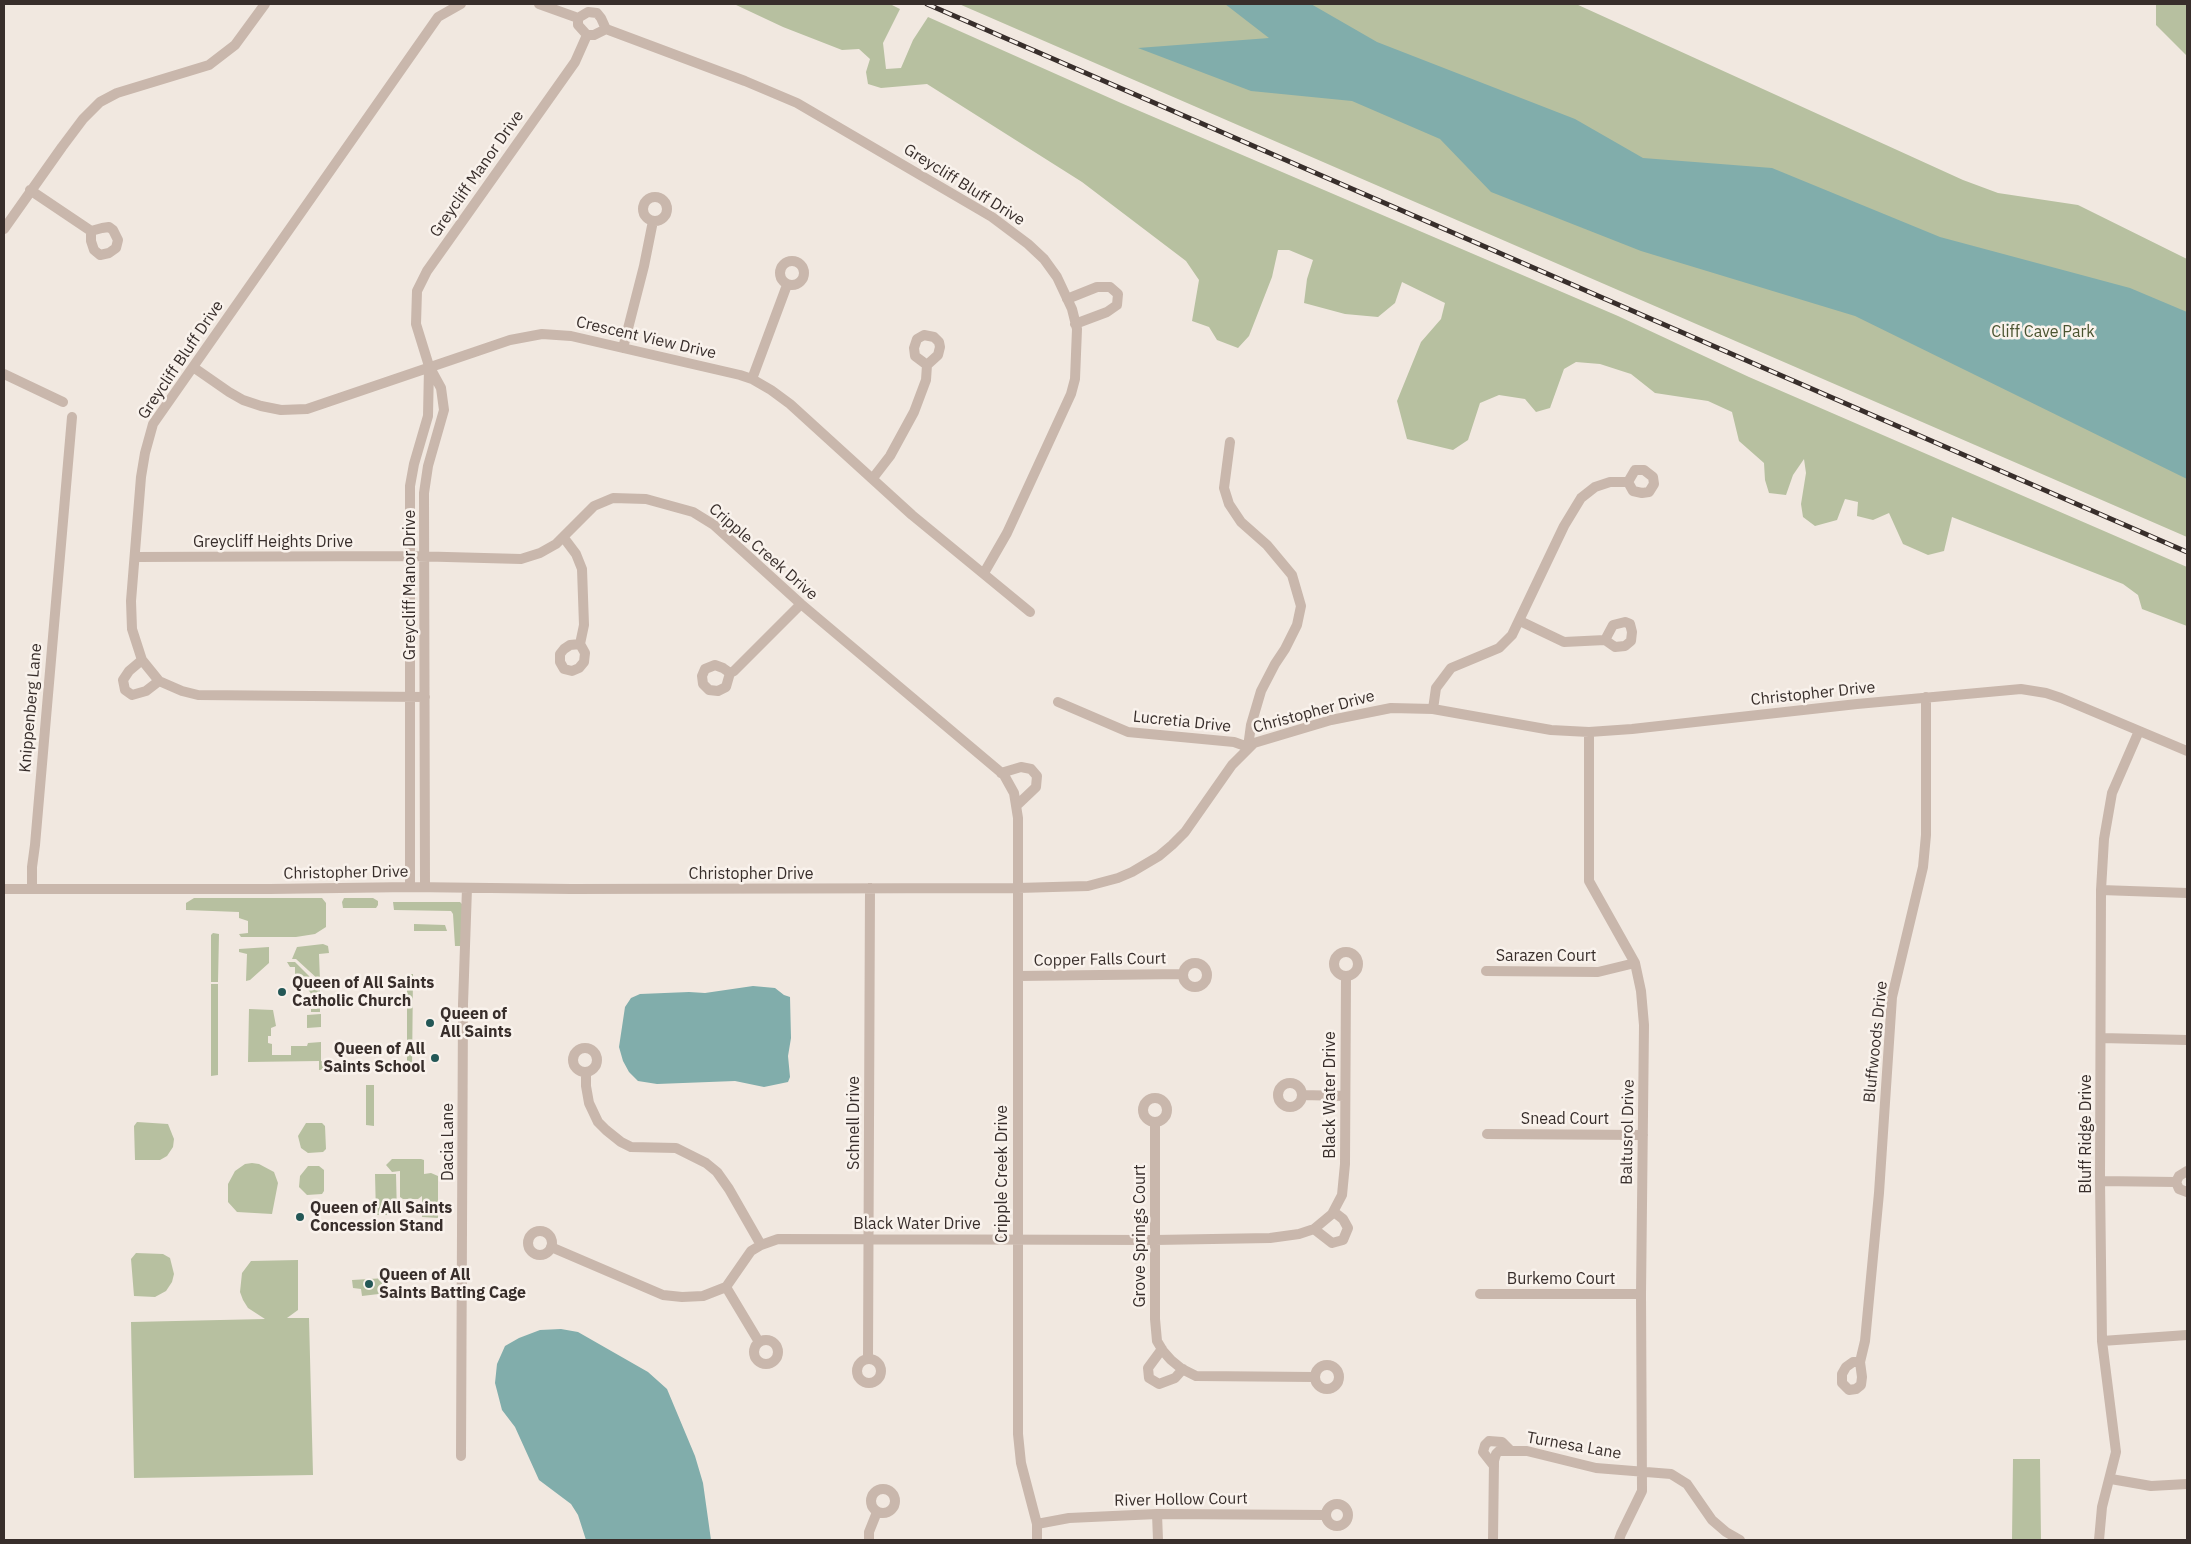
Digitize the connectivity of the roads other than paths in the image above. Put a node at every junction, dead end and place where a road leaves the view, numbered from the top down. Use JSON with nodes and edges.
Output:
{"nodes":[{"id":1,"x":265,"y":4,"type":"edge"},
{"id":2,"x":461,"y":4,"type":"edge"},
{"id":3,"x":539,"y":4,"type":"edge"},
{"id":4,"x":578,"y":18,"type":"junction"},
{"id":5,"x":606,"y":29,"type":"junction"},
{"id":6,"x":587,"y":35,"type":"junction"},
{"id":7,"x":30,"y":190,"type":"junction"},
{"id":8,"x":653,"y":221,"type":"dead end"},
{"id":9,"x":4,"y":229,"type":"edge"},
{"id":10,"x":91,"y":231,"type":"dead end"},
{"id":11,"x":787,"y":285,"type":"dead end"},
{"id":12,"x":1067,"y":299,"type":"junction"},
{"id":13,"x":1075,"y":324,"type":"junction"},
{"id":14,"x":623,"y":348,"type":"junction"},
{"id":15,"x":927,"y":365,"type":"dead end"},
{"id":16,"x":429,"y":366,"type":"junction"},
{"id":17,"x":193,"y":367,"type":"junction"},
{"id":18,"x":4,"y":374,"type":"edge"},
{"id":19,"x":752,"y":379,"type":"junction"},
{"id":20,"x":63,"y":402,"type":"dead end"},
{"id":21,"x":72,"y":417,"type":"dead end"},
{"id":22,"x":1230,"y":442,"type":"dead end"},
{"id":23,"x":873,"y":478,"type":"junction"},
{"id":24,"x":1628,"y":482,"type":"dead end"},
{"id":25,"x":564,"y":538,"type":"junction"},
{"id":26,"x":410,"y":556,"type":"junction"},
{"id":27,"x":136,"y":557,"type":"junction"},
{"id":28,"x":425,"y":557,"type":"junction"},
{"id":29,"x":984,"y":573,"type":"junction"},
{"id":30,"x":801,"y":604,"type":"junction"},
{"id":31,"x":1030,"y":612,"type":"dead end"},
{"id":32,"x":1520,"y":620,"type":"junction"},
{"id":33,"x":1605,"y":640,"type":"dead end"},
{"id":34,"x":580,"y":644,"type":"dead end"},
{"id":35,"x":142,"y":660,"type":"junction"},
{"id":36,"x":730,"y":673,"type":"dead end"},
{"id":37,"x":159,"y":680,"type":"junction"},
{"id":38,"x":411,"y":696,"type":"junction"},
{"id":39,"x":426,"y":697,"type":"junction"},
{"id":40,"x":1926,"y":697,"type":"junction"},
{"id":41,"x":1058,"y":702,"type":"dead end"},
{"id":42,"x":1433,"y":710,"type":"junction"},
{"id":43,"x":2139,"y":731,"type":"junction"},
{"id":44,"x":1589,"y":732,"type":"junction"},
{"id":45,"x":1248,"y":747,"type":"junction"},
{"id":46,"x":2187,"y":751,"type":"edge"},
{"id":47,"x":1001,"y":772,"type":"junction"},
{"id":48,"x":1016,"y":806,"type":"junction"},
{"id":49,"x":410,"y":809,"type":"junction"},
{"id":50,"x":424,"y":809,"type":"junction"},
{"id":51,"x":410,"y":835,"type":"junction"},
{"id":52,"x":424,"y":835,"type":"junction"},
{"id":53,"x":410,"y":887,"type":"junction"},
{"id":54,"x":425,"y":887,"type":"junction"},
{"id":55,"x":467,"y":888,"type":"junction"},
{"id":56,"x":870,"y":888,"type":"junction"},
{"id":57,"x":1018,"y":888,"type":"junction"},
{"id":58,"x":4,"y":889,"type":"edge"},
{"id":59,"x":32,"y":889,"type":"junction"},
{"id":60,"x":2101,"y":890,"type":"junction"},
{"id":61,"x":2187,"y":893,"type":"edge"},
{"id":62,"x":1635,"y":963,"type":"junction"},
{"id":63,"x":1486,"y":971,"type":"dead end"},
{"id":64,"x":1183,"y":974,"type":"dead end"},
{"id":65,"x":1018,"y":976,"type":"junction"},
{"id":66,"x":1346,"y":976,"type":"dead end"},
{"id":67,"x":2101,"y":1038,"type":"junction"},
{"id":68,"x":2187,"y":1040,"type":"edge"},
{"id":69,"x":586,"y":1073,"type":"dead end"},
{"id":70,"x":1302,"y":1095,"type":"dead end"},
{"id":71,"x":1345,"y":1096,"type":"junction"},
{"id":72,"x":1155,"y":1122,"type":"dead end"},
{"id":73,"x":1487,"y":1134,"type":"dead end"},
{"id":74,"x":1643,"y":1134,"type":"junction"},
{"id":75,"x":2187,"y":1171,"type":"edge"},
{"id":76,"x":2100,"y":1181,"type":"junction"},
{"id":77,"x":2176,"y":1182,"type":"junction"},
{"id":78,"x":2187,"y":1192,"type":"edge"},
{"id":79,"x":1334,"y":1212,"type":"junction"},
{"id":80,"x":1314,"y":1230,"type":"junction"},
{"id":81,"x":869,"y":1239,"type":"junction"},
{"id":82,"x":1017,"y":1240,"type":"junction"},
{"id":83,"x":1155,"y":1240,"type":"junction"},
{"id":84,"x":761,"y":1245,"type":"junction"},
{"id":85,"x":551,"y":1247,"type":"dead end"},
{"id":86,"x":726,"y":1287,"type":"junction"},
{"id":87,"x":1480,"y":1294,"type":"dead end"},
{"id":88,"x":1641,"y":1294,"type":"junction"},
{"id":89,"x":2187,"y":1335,"type":"edge"},
{"id":90,"x":2102,"y":1341,"type":"junction"},
{"id":91,"x":759,"y":1342,"type":"dead end"},
{"id":92,"x":1162,"y":1348,"type":"junction"},
{"id":93,"x":868,"y":1358,"type":"dead end"},
{"id":94,"x":1860,"y":1362,"type":"dead end"},
{"id":95,"x":1183,"y":1369,"type":"junction"},
{"id":96,"x":1314,"y":1377,"type":"dead end"},
{"id":97,"x":1511,"y":1451,"type":"junction"},
{"id":98,"x":461,"y":1456,"type":"dead end"},
{"id":99,"x":1494,"y":1466,"type":"junction"},
{"id":100,"x":1642,"y":1472,"type":"junction"},
{"id":101,"x":2111,"y":1479,"type":"junction"},
{"id":102,"x":2187,"y":1484,"type":"edge"},
{"id":103,"x":877,"y":1512,"type":"dead end"},
{"id":104,"x":1157,"y":1514,"type":"junction"},
{"id":105,"x":1326,"y":1515,"type":"dead end"},
{"id":106,"x":1037,"y":1524,"type":"junction"},
{"id":107,"x":868,"y":1540,"type":"edge"},
{"id":108,"x":1037,"y":1540,"type":"edge"},
{"id":109,"x":1158,"y":1540,"type":"edge"},
{"id":110,"x":1493,"y":1540,"type":"edge"},
{"id":111,"x":1619,"y":1540,"type":"edge"},
{"id":112,"x":1740,"y":1540,"type":"edge"},
{"id":113,"x":2100,"y":1540,"type":"edge"}],
"edges":[{"from":1,"to":7,"type":"street"},
{"from":2,"to":17,"type":"street","name":"Greycliff Bluff Drive"},
{"from":3,"to":4,"type":"street","name":"Greycliff Bluff Drive"},
{"from":4,"to":5,"type":"street","name":"Greycliff Bluff Drive"},
{"from":4,"to":6,"type":"street"},
{"from":5,"to":6,"type":"street"},
{"from":5,"to":12,"type":"street","name":"Greycliff Bluff Drive"},
{"from":6,"to":16,"type":"street","name":"Greycliff Manor Drive"},
{"from":7,"to":9,"type":"street"},
{"from":7,"to":10,"type":"street"},
{"from":8,"to":14,"type":"street"},
{"from":11,"to":19,"type":"street"},
{"from":12,"to":13,"type":"street","name":"Greycliff Bluff Drive"},
{"from":12,"to":13,"type":"street"},
{"from":13,"to":29,"type":"street","name":"Greycliff Bluff Drive"},
{"from":14,"to":16,"type":"street","name":"Crescent View Drive"},
{"from":14,"to":19,"type":"street","name":"Crescent View Drive"},
{"from":15,"to":23,"type":"street"},
{"from":16,"to":17,"type":"street","name":"Crescent View Drive"},
{"from":16,"to":26,"type":"street","name":"Greycliff Manor Drive"},
{"from":16,"to":28,"type":"street","name":"Greycliff Manor Drive"},
{"from":17,"to":27,"type":"street","name":"Greycliff Bluff Drive"},
{"from":18,"to":20,"type":"street"},
{"from":19,"to":23,"type":"street","name":"Crescent View Drive"},
{"from":21,"to":59,"type":"street","name":"Knippenberg Lane"},
{"from":22,"to":45,"type":"street"},
{"from":23,"to":29,"type":"street","name":"Crescent View Drive"},
{"from":24,"to":32,"type":"street"},
{"from":25,"to":28,"type":"street","name":"Cripple Creek Drive"},
{"from":25,"to":30,"type":"street","name":"Cripple Creek Drive"},
{"from":25,"to":34,"type":"street"},
{"from":26,"to":27,"type":"street","name":"Greycliff Heights Drive"},
{"from":26,"to":28,"type":"street","name":"Cripple Creek Drive"},
{"from":26,"to":38,"type":"street","name":"Greycliff Manor Drive"},
{"from":27,"to":35,"type":"street","name":"Greycliff Bluff Drive"},
{"from":28,"to":39,"type":"street","name":"Greycliff Manor Drive"},
{"from":29,"to":31,"type":"street","name":"Crescent View Drive"},
{"from":30,"to":36,"type":"street"},
{"from":30,"to":47,"type":"street","name":"Cripple Creek Drive"},
{"from":32,"to":33,"type":"street"},
{"from":32,"to":42,"type":"street"},
{"from":35,"to":37,"type":"street","name":"Greycliff Bluff Drive"},
{"from":35,"to":37,"type":"street"},
{"from":37,"to":38,"type":"street","name":"Greycliff Bluff Drive"},
{"from":38,"to":39,"type":"street","name":"Greycliff Bluff Drive"},
{"from":38,"to":49,"type":"street","name":"Greycliff Manor Drive"},
{"from":39,"to":50,"type":"street","name":"Greycliff Manor Drive"},
{"from":40,"to":43,"type":"street","name":"Christopher Drive"},
{"from":40,"to":44,"type":"street","name":"Christopher Drive"},
{"from":40,"to":94,"type":"street","name":"Bluffwoods Drive"},
{"from":41,"to":45,"type":"street","name":"Lucretia Drive"},
{"from":42,"to":44,"type":"street","name":"Christopher Drive"},
{"from":42,"to":45,"type":"street","name":"Christopher Drive"},
{"from":43,"to":46,"type":"street","name":"Christopher Drive"},
{"from":43,"to":60,"type":"street","name":"Bluff Ridge Drive"},
{"from":44,"to":62,"type":"street","name":"Baltusrol Drive"},
{"from":45,"to":57,"type":"street","name":"Christopher Drive"},
{"from":47,"to":48,"type":"street","name":"Cripple Creek Drive"},
{"from":47,"to":48,"type":"street"},
{"from":48,"to":57,"type":"street","name":"Cripple Creek Drive"},
{"from":49,"to":50,"type":"street"},
{"from":49,"to":51,"type":"street","name":"Greycliff Manor Drive"},
{"from":50,"to":52,"type":"street","name":"Greycliff Manor Drive"},
{"from":51,"to":52,"type":"street"},
{"from":51,"to":53,"type":"street","name":"Greycliff Manor Drive"},
{"from":52,"to":54,"type":"street","name":"Greycliff Manor Drive"},
{"from":53,"to":54,"type":"street","name":"Christopher Drive"},
{"from":53,"to":59,"type":"street","name":"Christopher Drive"},
{"from":54,"to":55,"type":"street","name":"Christopher Drive"},
{"from":55,"to":56,"type":"street","name":"Christopher Drive"},
{"from":55,"to":98,"type":"street","name":"Dacia Lane"},
{"from":56,"to":57,"type":"street","name":"Christopher Drive"},
{"from":56,"to":81,"type":"street","name":"Schnell Drive"},
{"from":57,"to":65,"type":"street","name":"Cripple Creek Drive"},
{"from":58,"to":59,"type":"street","name":"Christopher Drive"},
{"from":60,"to":61,"type":"street"},
{"from":60,"to":67,"type":"street","name":"Bluff Ridge Drive"},
{"from":62,"to":63,"type":"street","name":"Sarazen Court"},
{"from":62,"to":74,"type":"street","name":"Baltusrol Drive"},
{"from":64,"to":65,"type":"street","name":"Copper Falls Court"},
{"from":65,"to":82,"type":"street","name":"Cripple Creek Drive"},
{"from":66,"to":71,"type":"street","name":"Black Water Drive"},
{"from":67,"to":68,"type":"street"},
{"from":67,"to":76,"type":"street","name":"Bluff Ridge Drive"},
{"from":69,"to":84,"type":"street"},
{"from":70,"to":71,"type":"street"},
{"from":71,"to":79,"type":"street","name":"Black Water Drive"},
{"from":72,"to":83,"type":"street","name":"Grove Springs Court"},
{"from":73,"to":74,"type":"street","name":"Snead Court"},
{"from":74,"to":88,"type":"street","name":"Baltusrol Drive"},
{"from":75,"to":77,"type":"street"},
{"from":76,"to":77,"type":"street"},
{"from":76,"to":90,"type":"street","name":"Bluff Ridge Drive"},
{"from":77,"to":78,"type":"street"},
{"from":79,"to":80,"type":"street","name":"Black Water Drive"},
{"from":79,"to":80,"type":"street"},
{"from":80,"to":83,"type":"street","name":"Black Water Drive"},
{"from":81,"to":82,"type":"street","name":"Black Water Drive"},
{"from":81,"to":84,"type":"street","name":"Black Water Drive"},
{"from":81,"to":93,"type":"street","name":"Schnell Drive"},
{"from":82,"to":83,"type":"street","name":"Black Water Drive"},
{"from":82,"to":106,"type":"street","name":"Cripple Creek Drive"},
{"from":83,"to":92,"type":"street","name":"Grove Springs Court"},
{"from":84,"to":86,"type":"street"},
{"from":85,"to":86,"type":"street"},
{"from":86,"to":91,"type":"street"},
{"from":87,"to":88,"type":"street","name":"Burkemo Court"},
{"from":88,"to":100,"type":"street","name":"Baltusrol Drive"},
{"from":89,"to":90,"type":"street"},
{"from":90,"to":101,"type":"street","name":"Bluff Ridge Drive"},
{"from":92,"to":95,"type":"street","name":"Grove Springs Court"},
{"from":92,"to":95,"type":"street"},
{"from":95,"to":96,"type":"street","name":"Grove Springs Court"},
{"from":97,"to":99,"type":"street","name":"Turnesa Lane"},
{"from":97,"to":99,"type":"street"},
{"from":97,"to":100,"type":"street","name":"Turnesa Lane"},
{"from":99,"to":110,"type":"street"},
{"from":100,"to":111,"type":"street","name":"Baltusrol Drive"},
{"from":100,"to":112,"type":"street","name":"Turnesa Lane"},
{"from":101,"to":102,"type":"street"},
{"from":101,"to":113,"type":"street","name":"Bluff Ridge Drive"},
{"from":103,"to":107,"type":"street"},
{"from":104,"to":105,"type":"street","name":"River Hollow Court"},
{"from":104,"to":106,"type":"street","name":"River Hollow Court"},
{"from":104,"to":109,"type":"street"},
{"from":106,"to":108,"type":"street","name":"Cripple Creek Drive"}]}
